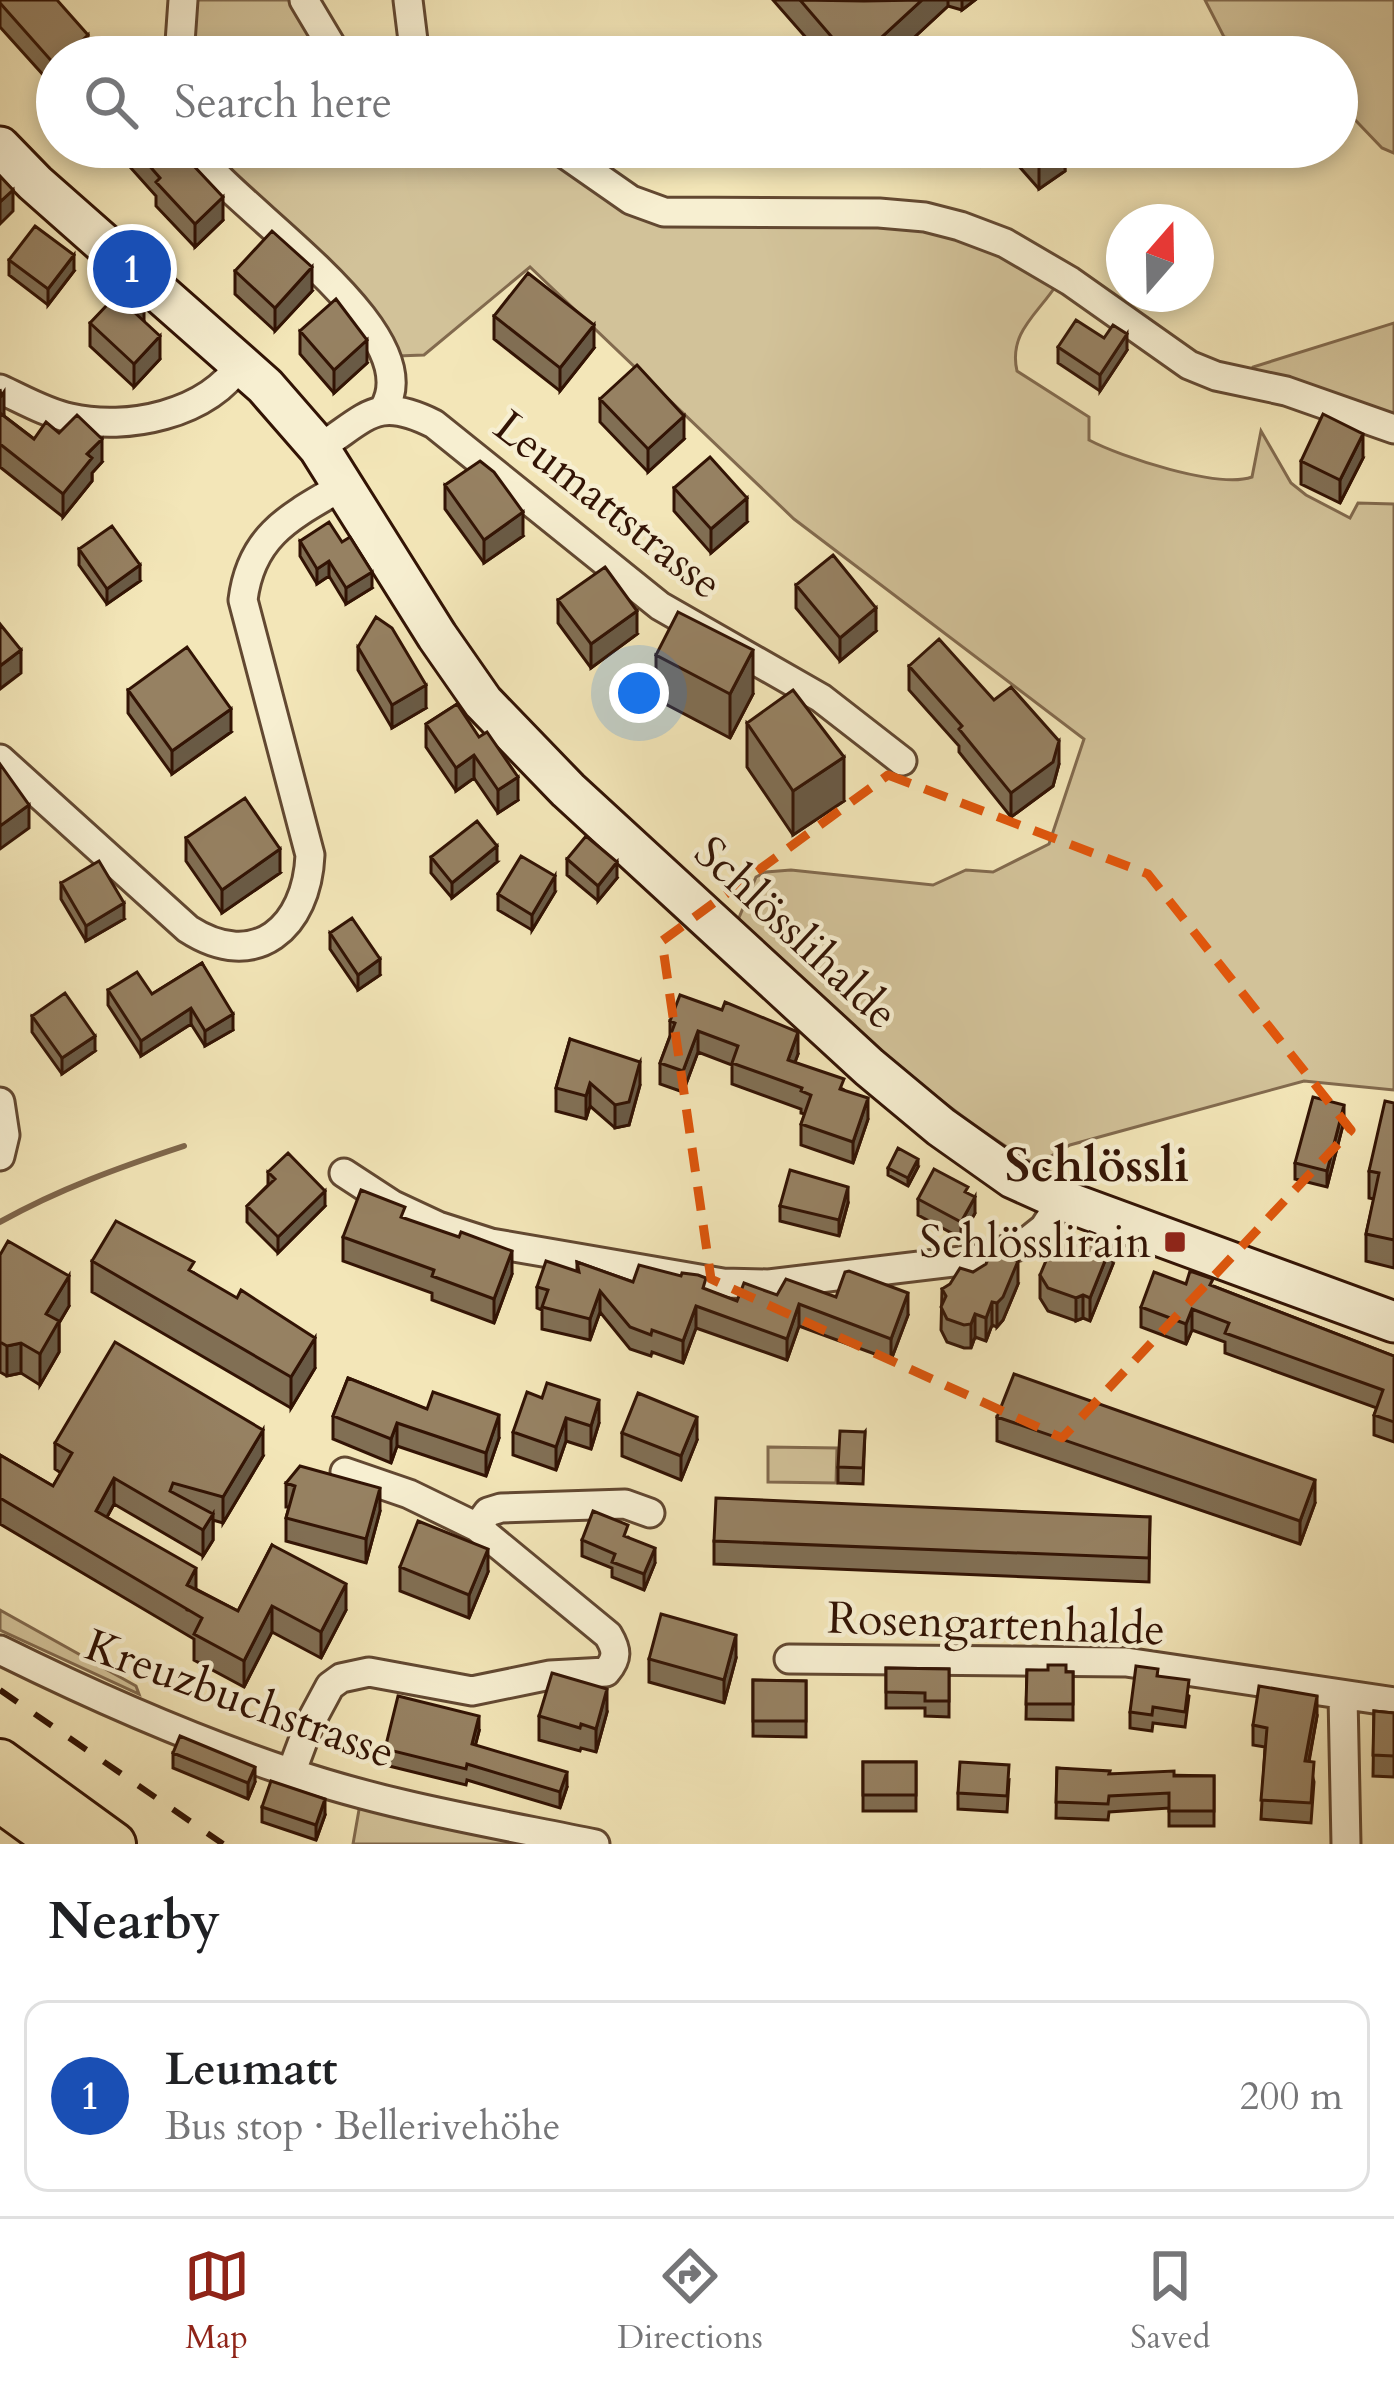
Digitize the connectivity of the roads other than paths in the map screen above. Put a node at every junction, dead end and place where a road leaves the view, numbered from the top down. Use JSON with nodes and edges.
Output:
{"nodes":[{"id":1,"x":183,"y":0,"type":"edge"},
{"id":2,"x":304,"y":0,"type":"edge"},
{"id":3,"x":408,"y":0,"type":"edge"},
{"id":4,"x":180,"y":36,"type":"edge"},
{"id":5,"x":325,"y":36,"type":"edge"},
{"id":6,"x":412,"y":36,"type":"edge"},
{"id":7,"x":0,"y":147,"type":"edge"},
{"id":8,"x":210,"y":168,"type":"edge"},
{"id":9,"x":585,"y":168,"type":"edge"},
{"id":10,"x":241,"y":363,"type":"junction"},
{"id":11,"x":0,"y":389,"type":"edge"},
{"id":12,"x":384,"y":408,"type":"junction"},
{"id":13,"x":1394,"y":429,"type":"edge"},
{"id":14,"x":319,"y":448,"type":"junction"},
{"id":15,"x":343,"y":486,"type":"junction"},
{"id":16,"x":0,"y":759,"type":"edge"},
{"id":17,"x":902,"y":761,"type":"dead end"},
{"id":18,"x":0,"y":1102,"type":"edge"},
{"id":19,"x":0,"y":1156,"type":"edge"},
{"id":20,"x":344,"y":1173,"type":"dead end"},
{"id":21,"x":1062,"y":1200,"type":"junction"},
{"id":22,"x":1394,"y":1322,"type":"edge"},
{"id":23,"x":345,"y":1472,"type":"dead end"},
{"id":24,"x":650,"y":1513,"type":"dead end"},
{"id":25,"x":476,"y":1527,"type":"junction"},
{"id":26,"x":0,"y":1650,"type":"edge"},
{"id":27,"x":789,"y":1659,"type":"dead end"},
{"id":28,"x":1343,"y":1696,"type":"junction"},
{"id":29,"x":1394,"y":1702,"type":"edge"},
{"id":30,"x":0,"y":1762,"type":"edge"},
{"id":31,"x":291,"y":1773,"type":"junction"},
{"id":32,"x":0,"y":1800,"type":"edge"},
{"id":33,"x":61,"y":1844,"type":"edge"},
{"id":34,"x":114,"y":1844,"type":"edge"},
{"id":35,"x":595,"y":1844,"type":"edge"},
{"id":36,"x":1346,"y":1844,"type":"edge"}],
"edges":[{"from":1,"to":4,"type":"street"},
{"from":2,"to":5,"type":"street"},
{"from":3,"to":6,"type":"street"},
{"from":7,"to":10,"type":"main road","name":"Schlösslihalde"},
{"from":8,"to":12,"type":"street"},
{"from":9,"to":13,"type":"street"},
{"from":10,"to":11,"type":"street"},
{"from":10,"to":14,"type":"main road","name":"Schlösslihalde"},
{"from":12,"to":14,"type":"street"},
{"from":12,"to":17,"type":"street","name":"Leumattstrasse"},
{"from":14,"to":15,"type":"main road","name":"Schlösslihalde"},
{"from":15,"to":16,"type":"street"},
{"from":15,"to":21,"type":"main road","name":"Schlösslihalde"},
{"from":18,"to":19,"type":"street"},
{"from":20,"to":21,"type":"street"},
{"from":21,"to":22,"type":"main road","name":"Schlösslihalde"},
{"from":23,"to":25,"type":"street"},
{"from":24,"to":25,"type":"street"},
{"from":25,"to":31,"type":"street"},
{"from":26,"to":31,"type":"street","name":"Kreuzbuchstrasse"},
{"from":27,"to":28,"type":"street","name":"Rosengartenhalde"},
{"from":28,"to":29,"type":"street","name":"Rosengartenhalde"},
{"from":28,"to":36,"type":"street"},
{"from":30,"to":34,"type":"main road"},
{"from":31,"to":35,"type":"street","name":"Kreuzbuchstrasse"},
{"from":32,"to":33,"type":"main road"}]}
